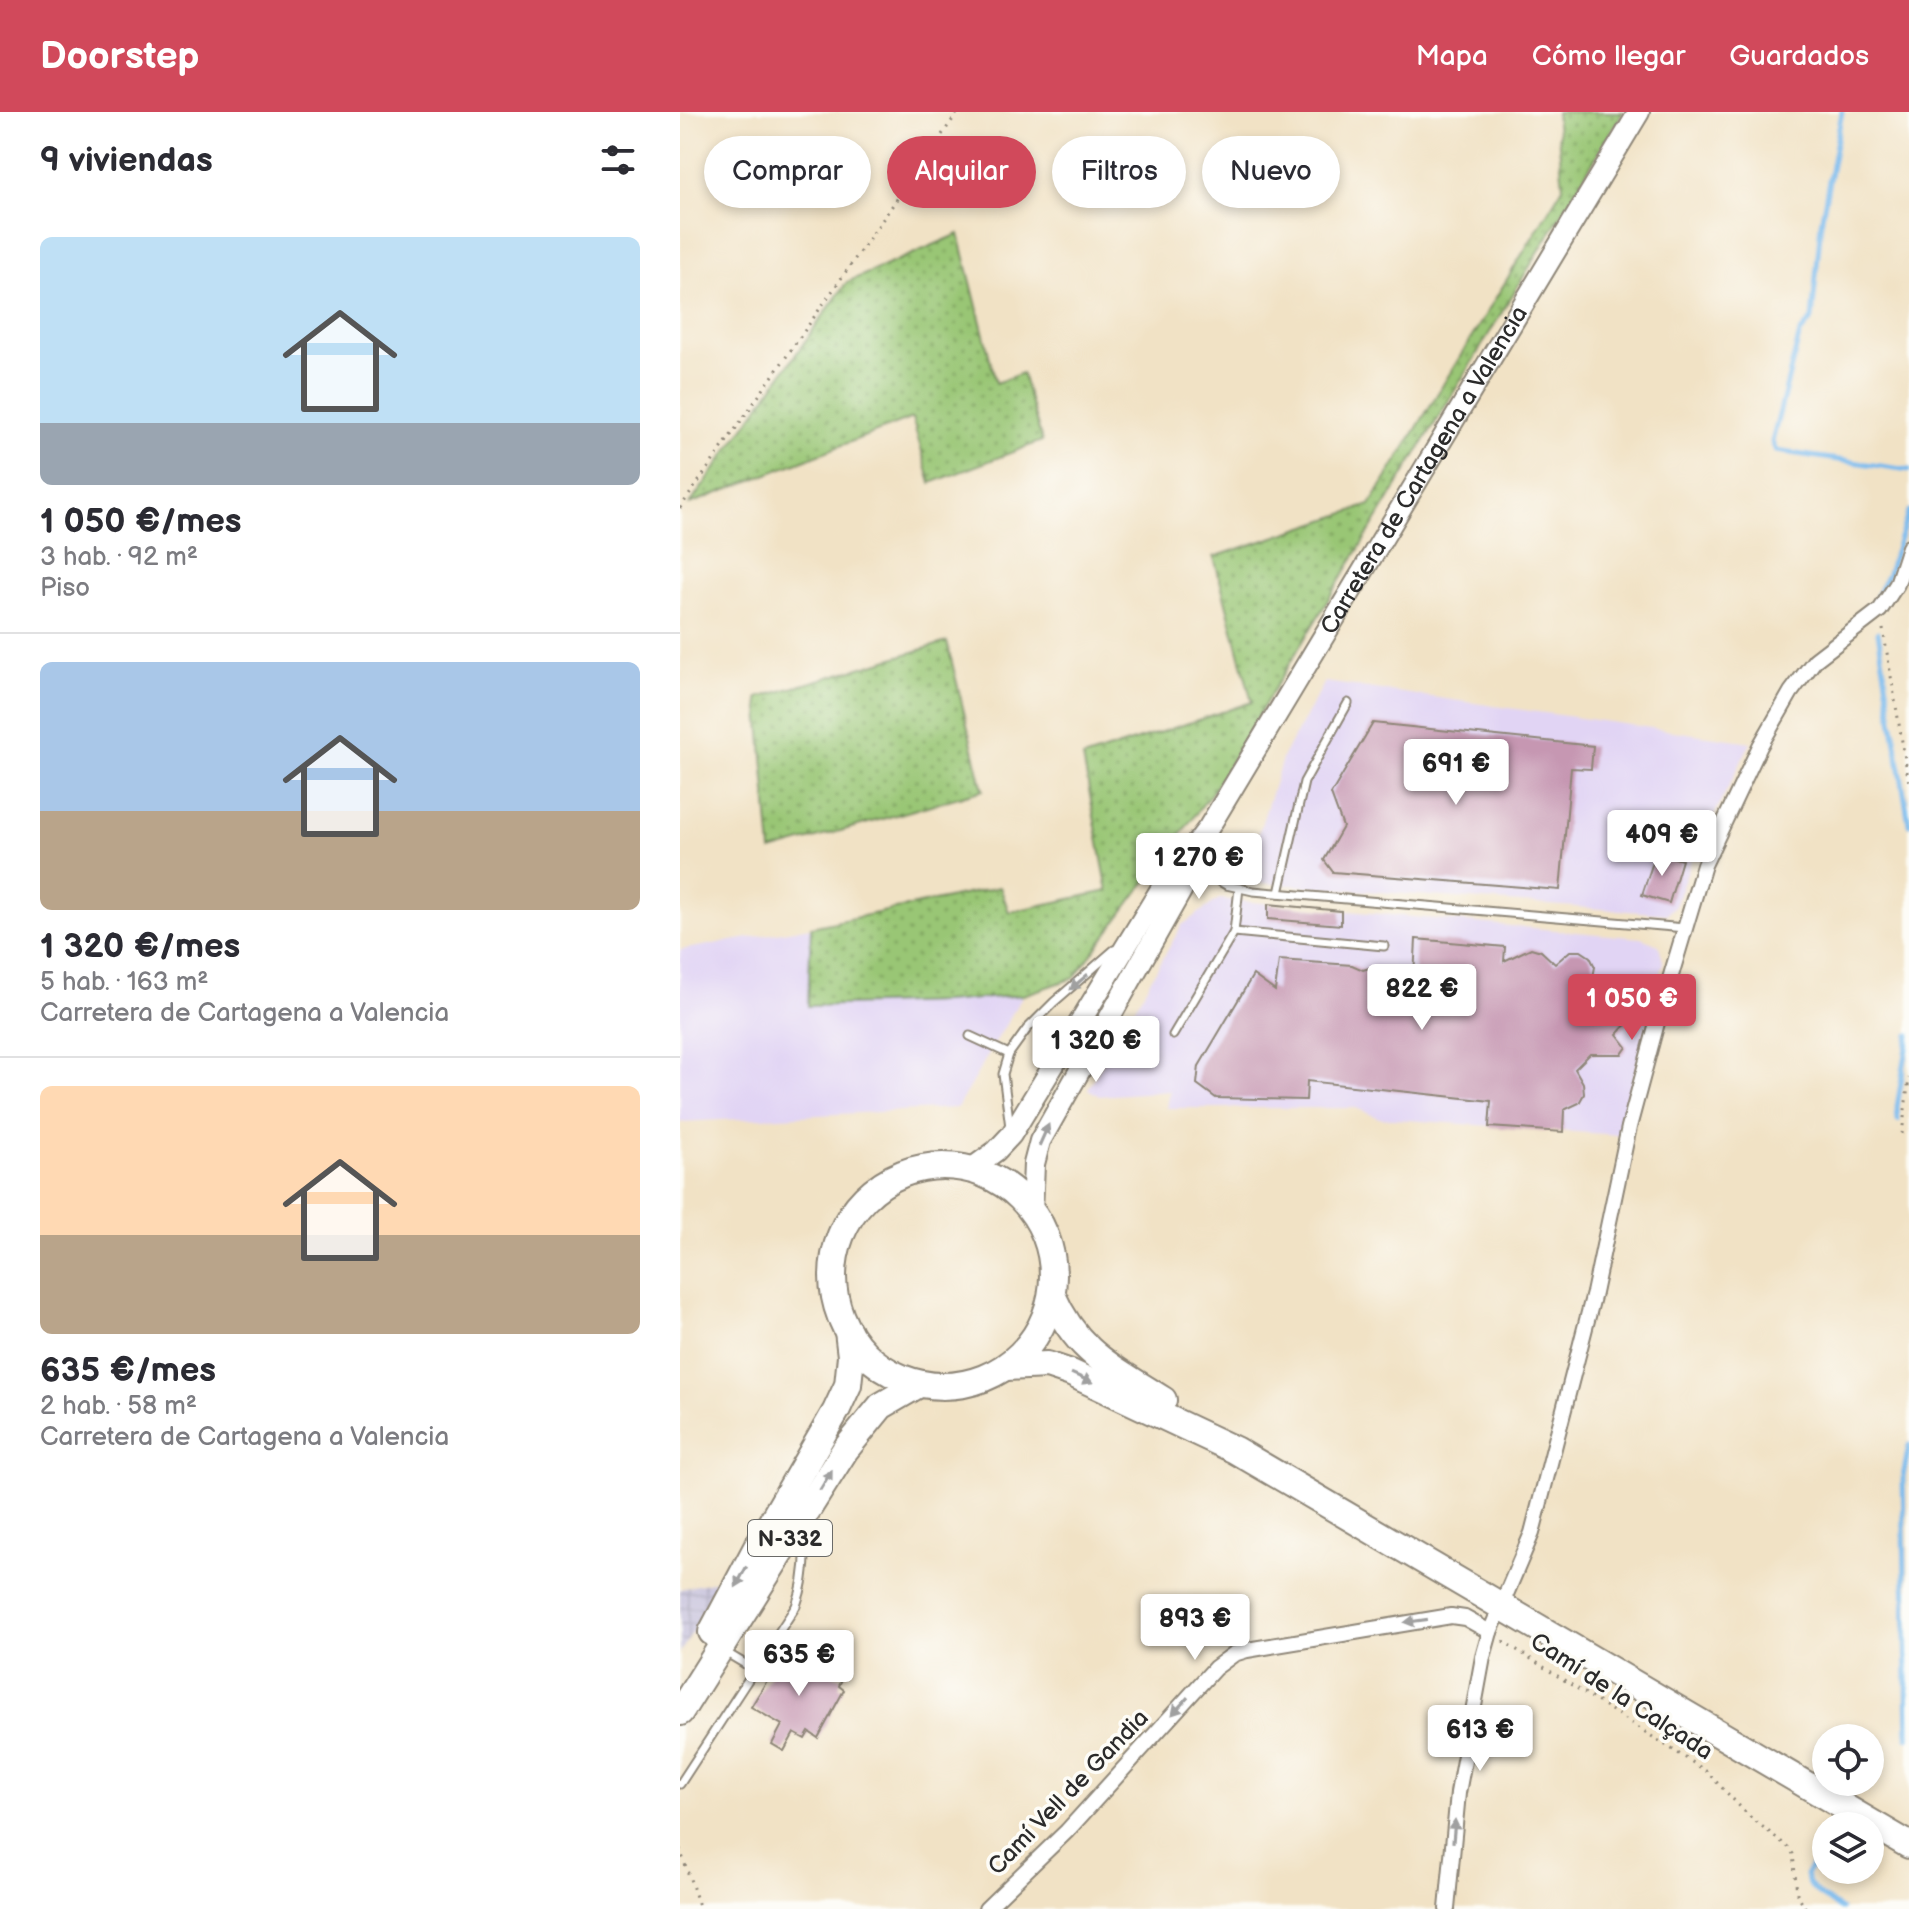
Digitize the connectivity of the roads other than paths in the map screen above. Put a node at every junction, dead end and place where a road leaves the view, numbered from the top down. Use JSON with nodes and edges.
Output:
{"nodes":[{"id":1,"x":1639,"y":112,"type":"edge"},
{"id":2,"x":1909,"y":547,"type":"edge"},
{"id":3,"x":1348,"y":703,"type":"dead end"},
{"id":4,"x":1209,"y":827,"type":"junction"},
{"id":5,"x":1195,"y":866,"type":"junction"},
{"id":6,"x":1239,"y":888,"type":"junction"},
{"id":7,"x":1279,"y":893,"type":"junction"},
{"id":8,"x":1685,"y":928,"type":"junction"},
{"id":9,"x":1137,"y":930,"type":"junction"},
{"id":10,"x":1234,"y":932,"type":"junction"},
{"id":11,"x":1384,"y":946,"type":"dead end"},
{"id":12,"x":1173,"y":1035,"type":"dead end"},
{"id":13,"x":970,"y":1036,"type":"dead end"},
{"id":14,"x":1009,"y":1054,"type":"junction"},
{"id":15,"x":1011,"y":1135,"type":"junction"},
{"id":16,"x":971,"y":1169,"type":"junction"},
{"id":17,"x":1032,"y":1211,"type":"junction"},
{"id":18,"x":1052,"y":1295,"type":"junction"},
{"id":19,"x":848,"y":1331,"type":"junction"},
{"id":20,"x":1006,"y":1367,"type":"junction"},
{"id":21,"x":919,"y":1384,"type":"junction"},
{"id":22,"x":1235,"y":1450,"type":"junction"},
{"id":23,"x":803,"y":1518,"type":"junction"},
{"id":24,"x":1501,"y":1605,"type":"junction"},
{"id":25,"x":1490,"y":1632,"type":"junction"},
{"id":26,"x":720,"y":1649,"type":"junction"},
{"id":27,"x":755,"y":1670,"type":"junction"},
{"id":28,"x":680,"y":1692,"type":"edge"},
{"id":29,"x":680,"y":1712,"type":"edge"},
{"id":30,"x":680,"y":1784,"type":"edge"},
{"id":31,"x":1909,"y":1845,"type":"edge"},
{"id":32,"x":986,"y":1909,"type":"edge"},
{"id":33,"x":1447,"y":1909,"type":"edge"}],
"edges":[{"from":1,"to":4,"type":"main road","name":"Carretera de Cartagena a Valencia"},
{"from":2,"to":8,"type":"street"},
{"from":3,"to":7,"type":"lane"},
{"from":4,"to":5,"type":"main road","name":"Carretera de Cartagena a Valencia"},
{"from":4,"to":9,"type":"main road","name":"Carretera de Cartagena a Valencia"},
{"from":5,"to":6,"type":"lane"},
{"from":17,"to":5,"type":"main road","name":"Carretera de Cartagena a Valencia","one_way":true},
{"from":6,"to":7,"type":"lane"},
{"from":6,"to":10,"type":"lane"},
{"from":7,"to":8,"type":"lane"},
{"from":8,"to":24,"type":"street"},
{"from":9,"to":14,"type":"lane","one_way":true},
{"from":9,"to":15,"type":"main road","name":"Carretera de Cartagena a Valencia"},
{"from":10,"to":11,"type":"lane"},
{"from":10,"to":12,"type":"lane"},
{"from":13,"to":14,"type":"lane"},
{"from":14,"to":15,"type":"lane"},
{"from":15,"to":16,"type":"main road","name":"Carretera de Cartagena a Valencia"},
{"from":16,"to":17,"type":"highway"},
{"from":16,"to":19,"type":"highway"},
{"from":17,"to":18,"type":"highway"},
{"from":18,"to":20,"type":"highway"},
{"from":18,"to":22,"type":"highway"},
{"from":19,"to":21,"type":"highway"},
{"from":19,"to":28,"type":"highway","number":"N-332","one_way":true},
{"from":20,"to":21,"type":"highway"},
{"from":20,"to":22,"type":"highway","one_way":true},
{"from":23,"to":21,"type":"highway","number":"N-332","one_way":true},
{"from":22,"to":24,"type":"highway"},
{"from":23,"to":26,"type":"highway","number":"N-332"},
{"from":23,"to":27,"type":"lane"},
{"from":24,"to":25,"type":"street"},
{"from":24,"to":31,"type":"highway"},
{"from":25,"to":32,"type":"street","name":"Camí Vell de Gandia","one_way":true},
{"from":33,"to":25,"type":"street","one_way":true},
{"from":26,"to":27,"type":"lane"},
{"from":26,"to":29,"type":"highway","number":"N-332"},
{"from":27,"to":30,"type":"lane"}]}
